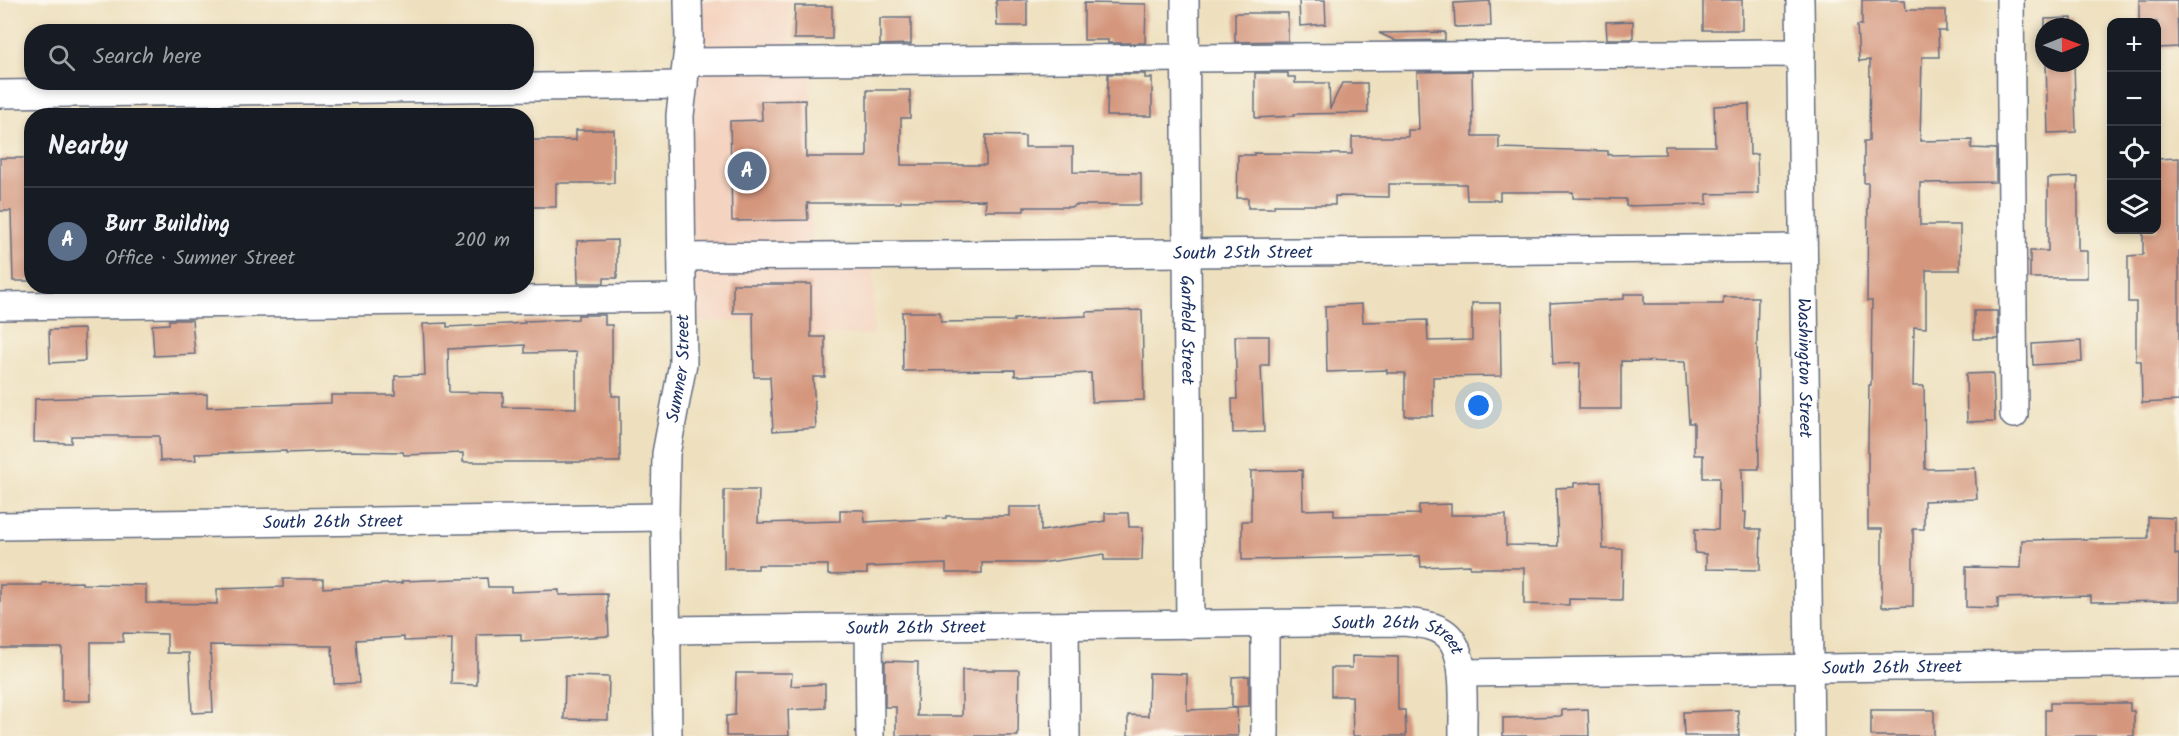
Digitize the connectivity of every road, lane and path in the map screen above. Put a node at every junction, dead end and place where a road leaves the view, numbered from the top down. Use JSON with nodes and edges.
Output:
{"nodes":[{"id":1,"x":688,"y":0,"type":"edge"},
{"id":2,"x":1185,"y":0,"type":"edge"},
{"id":3,"x":1800,"y":0,"type":"edge"},
{"id":4,"x":2010,"y":0,"type":"edge"},
{"id":5,"x":1801,"y":53,"type":"junction"},
{"id":6,"x":1185,"y":59,"type":"junction"},
{"id":7,"x":686,"y":74,"type":"junction"},
{"id":8,"x":534,"y":78,"type":"edge"},
{"id":9,"x":137,"y":90,"type":"edge"},
{"id":10,"x":0,"y":94,"type":"edge"},
{"id":11,"x":1803,"y":248,"type":"junction"},
{"id":12,"x":1187,"y":253,"type":"junction"},
{"id":13,"x":682,"y":257,"type":"junction"},
{"id":14,"x":683,"y":298,"type":"junction"},
{"id":15,"x":0,"y":306,"type":"edge"},
{"id":16,"x":2014,"y":414,"type":"dead end"},
{"id":17,"x":665,"y":517,"type":"junction"},
{"id":18,"x":0,"y":526,"type":"edge"},
{"id":19,"x":1264,"y":624,"type":"junction"},
{"id":20,"x":1190,"y":625,"type":"junction"},
{"id":21,"x":1065,"y":626,"type":"junction"},
{"id":22,"x":868,"y":628,"type":"junction"},
{"id":23,"x":666,"y":630,"type":"junction"},
{"id":24,"x":2179,"y":663,"type":"edge"},
{"id":25,"x":1809,"y":669,"type":"junction"},
{"id":26,"x":1462,"y":674,"type":"junction"},
{"id":27,"x":668,"y":736,"type":"edge"},
{"id":28,"x":870,"y":736,"type":"edge"},
{"id":29,"x":1066,"y":736,"type":"edge"},
{"id":30,"x":1265,"y":736,"type":"edge"},
{"id":31,"x":1463,"y":736,"type":"edge"},
{"id":32,"x":1810,"y":736,"type":"edge"}],
"edges":[{"from":1,"to":7,"type":"street","name":"Sumner Street"},
{"from":2,"to":6,"type":"street","name":"Garfield Street"},
{"from":3,"to":5,"type":"street","name":"Washington Street"},
{"from":4,"to":16,"type":"street"},
{"from":5,"to":6,"type":"street"},
{"from":5,"to":11,"type":"street","name":"Washington Street"},
{"from":6,"to":7,"type":"street"},
{"from":6,"to":12,"type":"street","name":"Garfield Street"},
{"from":7,"to":8,"type":"street"},
{"from":7,"to":13,"type":"street","name":"Sumner Street"},
{"from":9,"to":10,"type":"street"},
{"from":11,"to":12,"type":"street","name":"South 25th Street"},
{"from":11,"to":25,"type":"street","name":"Washington Street"},
{"from":12,"to":13,"type":"street","name":"South 25th Street"},
{"from":12,"to":20,"type":"street","name":"Garfield Street"},
{"from":13,"to":14,"type":"street","name":"Sumner Street"},
{"from":14,"to":15,"type":"street"},
{"from":14,"to":17,"type":"street","name":"Sumner Street"},
{"from":17,"to":18,"type":"street","name":"South 26th Street"},
{"from":17,"to":23,"type":"street","name":"Sumner Street"},
{"from":19,"to":20,"type":"street","name":"South 26th Street"},
{"from":19,"to":26,"type":"street","name":"South 26th Street"},
{"from":19,"to":30,"type":"street"},
{"from":20,"to":21,"type":"street","name":"South 26th Street"},
{"from":21,"to":22,"type":"street","name":"South 26th Street"},
{"from":21,"to":29,"type":"street"},
{"from":22,"to":23,"type":"street","name":"South 26th Street"},
{"from":22,"to":28,"type":"street"},
{"from":23,"to":27,"type":"street","name":"Sumner Street"},
{"from":24,"to":25,"type":"street","name":"South 26th Street"},
{"from":25,"to":26,"type":"street","name":"South 26th Street"},
{"from":25,"to":32,"type":"street","name":"Washington Street"},
{"from":26,"to":31,"type":"street"}]}
